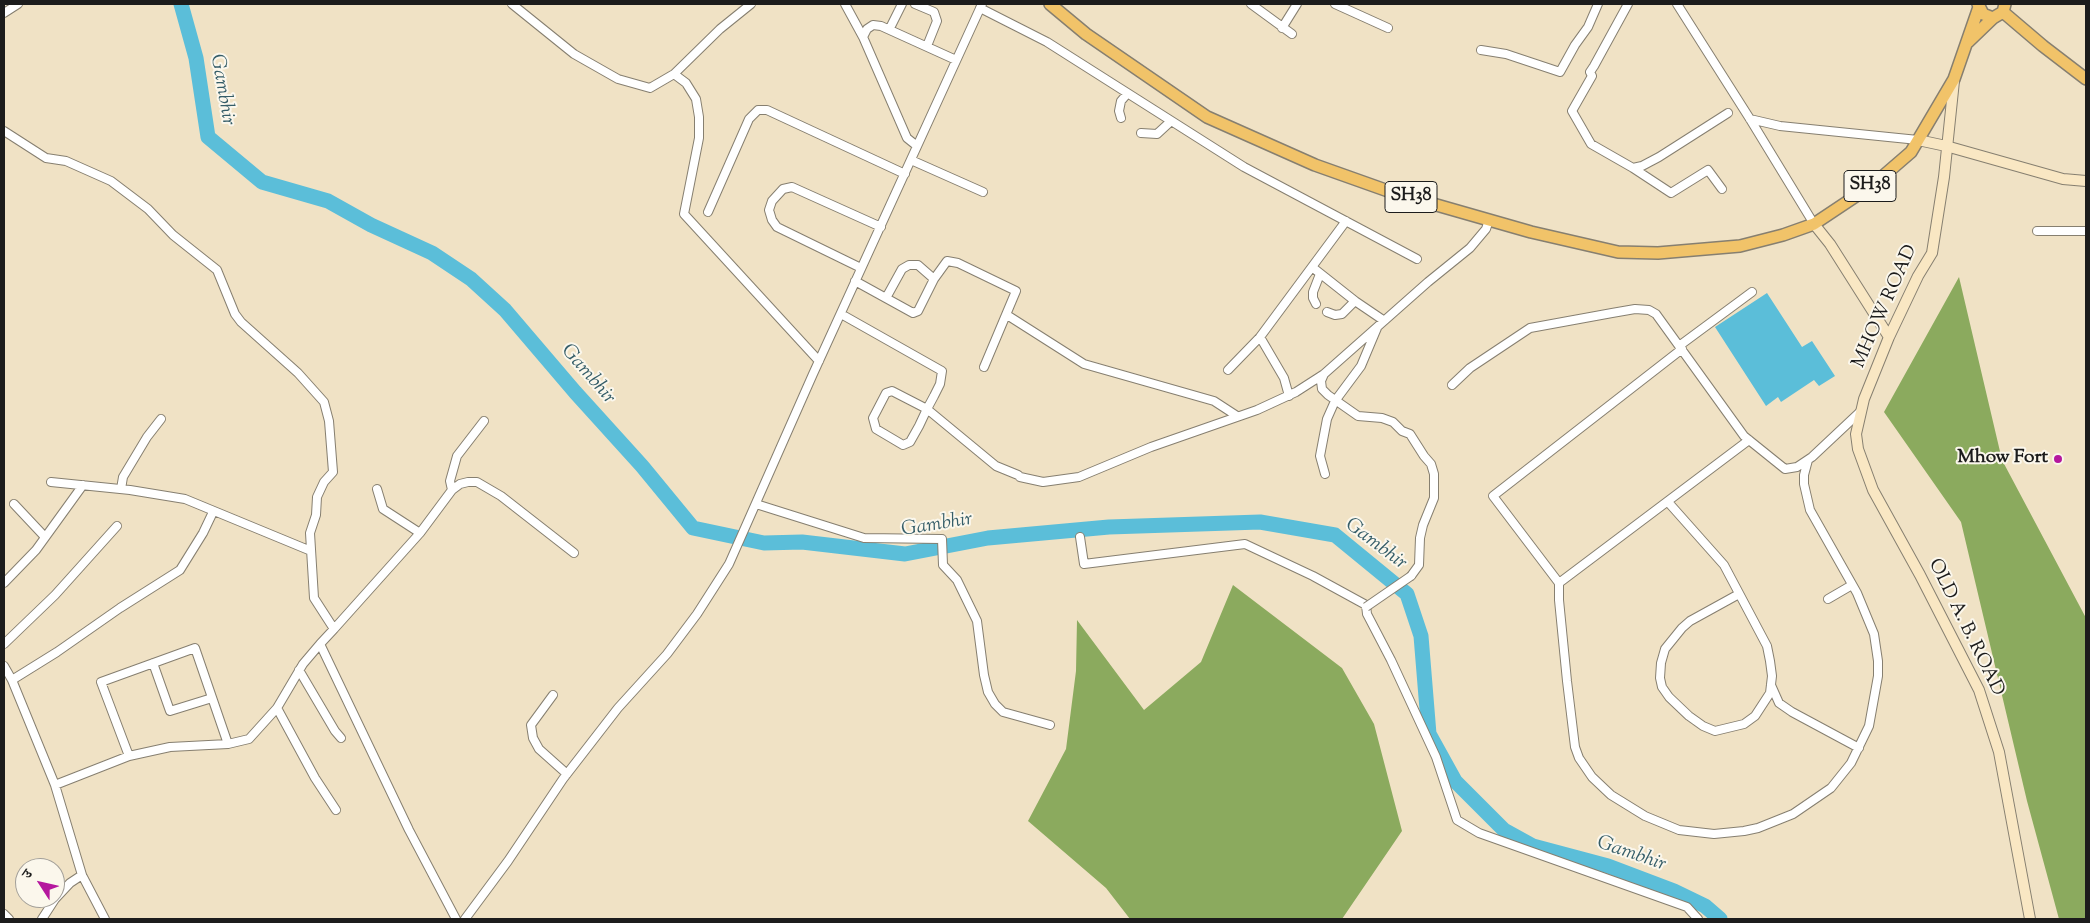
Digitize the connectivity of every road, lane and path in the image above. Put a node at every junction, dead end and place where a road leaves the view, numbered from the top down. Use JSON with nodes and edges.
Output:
{"nodes":[{"id":1,"x":18,"y":4,"type":"edge"},
{"id":2,"x":512,"y":4,"type":"edge"},
{"id":3,"x":751,"y":4,"type":"edge"},
{"id":4,"x":845,"y":4,"type":"edge"},
{"id":5,"x":902,"y":4,"type":"edge"},
{"id":6,"x":915,"y":4,"type":"edge"},
{"id":7,"x":1050,"y":4,"type":"edge"},
{"id":8,"x":1252,"y":4,"type":"edge"},
{"id":9,"x":1297,"y":4,"type":"edge"},
{"id":10,"x":1335,"y":4,"type":"edge"},
{"id":11,"x":1598,"y":4,"type":"edge"},
{"id":12,"x":1628,"y":4,"type":"edge"},
{"id":13,"x":1677,"y":4,"type":"edge"},
{"id":14,"x":1976,"y":5,"type":"edge"},
{"id":15,"x":981,"y":6,"type":"edge"},
{"id":16,"x":2000,"y":11,"type":"edge"},
{"id":17,"x":4,"y":13,"type":"edge"},
{"id":18,"x":890,"y":28,"type":"junction"},
{"id":19,"x":1282,"y":28,"type":"junction"},
{"id":20,"x":1388,"y":28,"type":"dead end"},
{"id":21,"x":1292,"y":34,"type":"dead end"},
{"id":22,"x":863,"y":37,"type":"junction"},
{"id":23,"x":1967,"y":43,"type":"junction"},
{"id":24,"x":927,"y":46,"type":"junction"},
{"id":25,"x":1481,"y":50,"type":"dead end"},
{"id":26,"x":956,"y":60,"type":"junction"},
{"id":27,"x":674,"y":74,"type":"junction"},
{"id":28,"x":1954,"y":79,"type":"junction"},
{"id":29,"x":2086,"y":79,"type":"edge"},
{"id":30,"x":1127,"y":94,"type":"junction"},
{"id":31,"x":1728,"y":113,"type":"dead end"},
{"id":32,"x":1121,"y":118,"type":"dead end"},
{"id":33,"x":1750,"y":119,"type":"junction"},
{"id":34,"x":1170,"y":122,"type":"junction"},
{"id":35,"x":4,"y":131,"type":"edge"},
{"id":36,"x":1141,"y":133,"type":"dead end"},
{"id":37,"x":1918,"y":140,"type":"junction"},
{"id":38,"x":917,"y":146,"type":"junction"},
{"id":39,"x":1946,"y":146,"type":"junction"},
{"id":40,"x":911,"y":160,"type":"junction"},
{"id":41,"x":1633,"y":168,"type":"junction"},
{"id":42,"x":905,"y":174,"type":"junction"},
{"id":43,"x":2086,"y":181,"type":"edge"},
{"id":44,"x":1722,"y":189,"type":"dead end"},
{"id":45,"x":983,"y":192,"type":"dead end"},
{"id":46,"x":708,"y":212,"type":"dead end"},
{"id":47,"x":1489,"y":220,"type":"junction"},
{"id":48,"x":1346,"y":221,"type":"junction"},
{"id":49,"x":1814,"y":224,"type":"junction"},
{"id":50,"x":881,"y":227,"type":"junction"},
{"id":51,"x":2037,"y":231,"type":"dead end"},
{"id":52,"x":2086,"y":231,"type":"edge"},
{"id":53,"x":1417,"y":259,"type":"dead end"},
{"id":54,"x":1312,"y":267,"type":"junction"},
{"id":55,"x":861,"y":268,"type":"junction"},
{"id":56,"x":1320,"y":274,"type":"junction"},
{"id":57,"x":934,"y":280,"type":"junction"},
{"id":58,"x":856,"y":281,"type":"junction"},
{"id":59,"x":1752,"y":292,"type":"dead end"},
{"id":60,"x":886,"y":298,"type":"junction"},
{"id":61,"x":1355,"y":301,"type":"junction"},
{"id":62,"x":1316,"y":304,"type":"dead end"},
{"id":63,"x":1327,"y":312,"type":"dead end"},
{"id":64,"x":841,"y":314,"type":"junction"},
{"id":65,"x":1007,"y":315,"type":"junction"},
{"id":66,"x":1380,"y":323,"type":"junction"},
{"id":67,"x":1260,"y":337,"type":"junction"},
{"id":68,"x":1889,"y":337,"type":"junction"},
{"id":69,"x":1681,"y":348,"type":"junction"},
{"id":70,"x":819,"y":361,"type":"junction"},
{"id":71,"x":984,"y":367,"type":"dead end"},
{"id":72,"x":1228,"y":370,"type":"dead end"},
{"id":73,"x":1324,"y":374,"type":"junction"},
{"id":74,"x":1452,"y":385,"type":"dead end"},
{"id":75,"x":1289,"y":396,"type":"junction"},
{"id":76,"x":1335,"y":401,"type":"junction"},
{"id":77,"x":927,"y":409,"type":"junction"},
{"id":78,"x":1237,"y":416,"type":"junction"},
{"id":79,"x":1860,"y":416,"type":"junction"},
{"id":80,"x":161,"y":419,"type":"dead end"},
{"id":81,"x":484,"y":421,"type":"dead end"},
{"id":82,"x":1749,"y":440,"type":"junction"},
{"id":83,"x":1808,"y":460,"type":"junction"},
{"id":84,"x":1325,"y":474,"type":"dead end"},
{"id":85,"x":51,"y":482,"type":"dead end"},
{"id":86,"x":83,"y":486,"type":"junction"},
{"id":87,"x":121,"y":489,"type":"junction"},
{"id":88,"x":377,"y":489,"type":"dead end"},
{"id":89,"x":452,"y":490,"type":"junction"},
{"id":90,"x":1668,"y":502,"type":"junction"},
{"id":91,"x":14,"y":504,"type":"dead end"},
{"id":92,"x":756,"y":504,"type":"junction"},
{"id":93,"x":212,"y":512,"type":"junction"},
{"id":94,"x":117,"y":526,"type":"dead end"},
{"id":95,"x":420,"y":533,"type":"junction"},
{"id":96,"x":45,"y":537,"type":"junction"},
{"id":97,"x":1080,"y":537,"type":"dead end"},
{"id":98,"x":311,"y":551,"type":"junction"},
{"id":99,"x":574,"y":553,"type":"dead end"},
{"id":100,"x":4,"y":583,"type":"edge"},
{"id":101,"x":1559,"y":583,"type":"junction"},
{"id":102,"x":1852,"y":585,"type":"junction"},
{"id":103,"x":1740,"y":594,"type":"junction"},
{"id":104,"x":1828,"y":598,"type":"dead end"},
{"id":105,"x":1366,"y":607,"type":"dead end"},
{"id":106,"x":334,"y":629,"type":"junction"},
{"id":107,"x":4,"y":644,"type":"edge"},
{"id":108,"x":320,"y":644,"type":"junction"},
{"id":109,"x":153,"y":663,"type":"junction"},
{"id":110,"x":4,"y":666,"type":"edge"},
{"id":111,"x":299,"y":670,"type":"junction"},
{"id":112,"x":12,"y":680,"type":"junction"},
{"id":113,"x":1771,"y":685,"type":"junction"},
{"id":114,"x":553,"y":695,"type":"dead end"},
{"id":115,"x":212,"y":698,"type":"junction"},
{"id":116,"x":277,"y":708,"type":"junction"},
{"id":117,"x":1050,"y":725,"type":"dead end"},
{"id":118,"x":341,"y":738,"type":"dead end"},
{"id":119,"x":228,"y":744,"type":"junction"},
{"id":120,"x":1859,"y":748,"type":"junction"},
{"id":121,"x":129,"y":756,"type":"junction"},
{"id":122,"x":567,"y":774,"type":"junction"},
{"id":123,"x":55,"y":785,"type":"junction"},
{"id":124,"x":336,"y":810,"type":"dead end"},
{"id":125,"x":82,"y":875,"type":"junction"},
{"id":126,"x":4,"y":914,"type":"edge"},
{"id":127,"x":9,"y":919,"type":"edge"},
{"id":128,"x":42,"y":919,"type":"edge"},
{"id":129,"x":105,"y":919,"type":"edge"},
{"id":130,"x":456,"y":919,"type":"edge"},
{"id":131,"x":464,"y":919,"type":"edge"},
{"id":132,"x":1698,"y":919,"type":"edge"},
{"id":133,"x":2030,"y":919,"type":"edge"}],
"edges":[{"from":1,"to":17,"type":"street"},
{"from":2,"to":27,"type":"street"},
{"from":3,"to":27,"type":"street"},
{"from":4,"to":22,"type":"street"},
{"from":5,"to":18,"type":"street"},
{"from":6,"to":24,"type":"street"},
{"from":7,"to":47,"type":"main road","number":"SH38"},
{"from":8,"to":19,"type":"street"},
{"from":9,"to":19,"type":"street"},
{"from":10,"to":20,"type":"street"},
{"from":11,"to":25,"type":"street"},
{"from":12,"to":41,"type":"street"},
{"from":13,"to":33,"type":"street"},
{"from":14,"to":16,"type":"main road","number":"SH38"},
{"from":14,"to":23,"type":"main road","number":"SH38"},
{"from":15,"to":26,"type":"street"},
{"from":15,"to":30,"type":"street"},
{"from":16,"to":23,"type":"main road","number":"SH38"},
{"from":16,"to":29,"type":"main road","number":"SH38"},
{"from":18,"to":22,"type":"street"},
{"from":18,"to":24,"type":"street"},
{"from":19,"to":21,"type":"street"},
{"from":22,"to":38,"type":"street"},
{"from":23,"to":28,"type":"main road","number":"SH38"},
{"from":24,"to":26,"type":"street"},
{"from":26,"to":38,"type":"street"},
{"from":27,"to":70,"type":"street"},
{"from":28,"to":37,"type":"main road","number":"SH38"},
{"from":28,"to":39,"type":"main road","name":"MHOW ROAD"},
{"from":30,"to":32,"type":"street"},
{"from":30,"to":34,"type":"street"},
{"from":31,"to":41,"type":"street"},
{"from":33,"to":37,"type":"street"},
{"from":33,"to":49,"type":"street"},
{"from":34,"to":36,"type":"street"},
{"from":34,"to":48,"type":"street"},
{"from":35,"to":98,"type":"street"},
{"from":37,"to":39,"type":"main road"},
{"from":37,"to":49,"type":"main road","number":"SH38"},
{"from":38,"to":40,"type":"street"},
{"from":39,"to":43,"type":"main road"},
{"from":39,"to":68,"type":"main road","name":"MHOW ROAD"},
{"from":40,"to":42,"type":"street"},
{"from":40,"to":45,"type":"street"},
{"from":41,"to":44,"type":"street"},
{"from":42,"to":46,"type":"street"},
{"from":42,"to":50,"type":"street"},
{"from":47,"to":49,"type":"main road","number":"SH38"},
{"from":47,"to":66,"type":"street"},
{"from":48,"to":53,"type":"street"},
{"from":48,"to":54,"type":"street"},
{"from":49,"to":68,"type":"main road"},
{"from":50,"to":55,"type":"street"},
{"from":50,"to":55,"type":"street"},
{"from":51,"to":52,"type":"street"},
{"from":54,"to":56,"type":"street"},
{"from":54,"to":67,"type":"street"},
{"from":55,"to":58,"type":"street"},
{"from":56,"to":61,"type":"street"},
{"from":56,"to":62,"type":"street"},
{"from":57,"to":60,"type":"street"},
{"from":57,"to":60,"type":"street"},
{"from":57,"to":65,"type":"street"},
{"from":58,"to":60,"type":"street"},
{"from":58,"to":64,"type":"street"},
{"from":59,"to":69,"type":"street"},
{"from":61,"to":63,"type":"street"},
{"from":61,"to":66,"type":"street"},
{"from":64,"to":70,"type":"street"},
{"from":64,"to":77,"type":"street"},
{"from":65,"to":71,"type":"street"},
{"from":65,"to":78,"type":"street"},
{"from":66,"to":73,"type":"street"},
{"from":66,"to":76,"type":"street"},
{"from":67,"to":72,"type":"street"},
{"from":67,"to":75,"type":"street"},
{"from":68,"to":79,"type":"main road","name":"MHOW ROAD"},
{"from":69,"to":74,"type":"street"},
{"from":69,"to":82,"type":"street"},
{"from":69,"to":101,"type":"street"},
{"from":70,"to":92,"type":"street"},
{"from":73,"to":75,"type":"street"},
{"from":73,"to":76,"type":"street"},
{"from":75,"to":78,"type":"street"},
{"from":76,"to":84,"type":"street"},
{"from":76,"to":105,"type":"street","bridge":true},
{"from":77,"to":77,"type":"street"},
{"from":77,"to":78,"type":"street"},
{"from":79,"to":83,"type":"street"},
{"from":79,"to":133,"type":"main road","name":"OLD A. B. ROAD"},
{"from":80,"to":87,"type":"street"},
{"from":81,"to":89,"type":"street"},
{"from":82,"to":83,"type":"street"},
{"from":82,"to":90,"type":"street"},
{"from":83,"to":102,"type":"street"},
{"from":85,"to":86,"type":"street"},
{"from":86,"to":87,"type":"street"},
{"from":86,"to":96,"type":"street"},
{"from":87,"to":93,"type":"street"},
{"from":88,"to":95,"type":"street"},
{"from":89,"to":95,"type":"street"},
{"from":89,"to":99,"type":"street"},
{"from":90,"to":101,"type":"street"},
{"from":90,"to":103,"type":"street"},
{"from":91,"to":96,"type":"street"},
{"from":92,"to":117,"type":"street"},
{"from":92,"to":122,"type":"street"},
{"from":93,"to":98,"type":"street"},
{"from":93,"to":112,"type":"street"},
{"from":94,"to":107,"type":"street"},
{"from":95,"to":106,"type":"street"},
{"from":96,"to":100,"type":"street"},
{"from":97,"to":132,"type":"street"},
{"from":98,"to":106,"type":"street"},
{"from":101,"to":120,"type":"street"},
{"from":102,"to":104,"type":"street"},
{"from":102,"to":120,"type":"street"},
{"from":103,"to":113,"type":"street"},
{"from":103,"to":113,"type":"street"},
{"from":106,"to":108,"type":"street"},
{"from":108,"to":111,"type":"street"},
{"from":108,"to":130,"type":"street"},
{"from":109,"to":115,"type":"street"},
{"from":109,"to":115,"type":"street"},
{"from":109,"to":121,"type":"street"},
{"from":110,"to":112,"type":"street"},
{"from":111,"to":116,"type":"street"},
{"from":111,"to":118,"type":"street"},
{"from":112,"to":123,"type":"street"},
{"from":113,"to":120,"type":"street"},
{"from":114,"to":122,"type":"street"},
{"from":115,"to":119,"type":"street"},
{"from":116,"to":119,"type":"street"},
{"from":116,"to":124,"type":"street"},
{"from":119,"to":121,"type":"street"},
{"from":121,"to":123,"type":"street"},
{"from":122,"to":131,"type":"street"},
{"from":123,"to":125,"type":"street"},
{"from":125,"to":128,"type":"street"},
{"from":125,"to":129,"type":"street"},
{"from":126,"to":127,"type":"street"}]}
